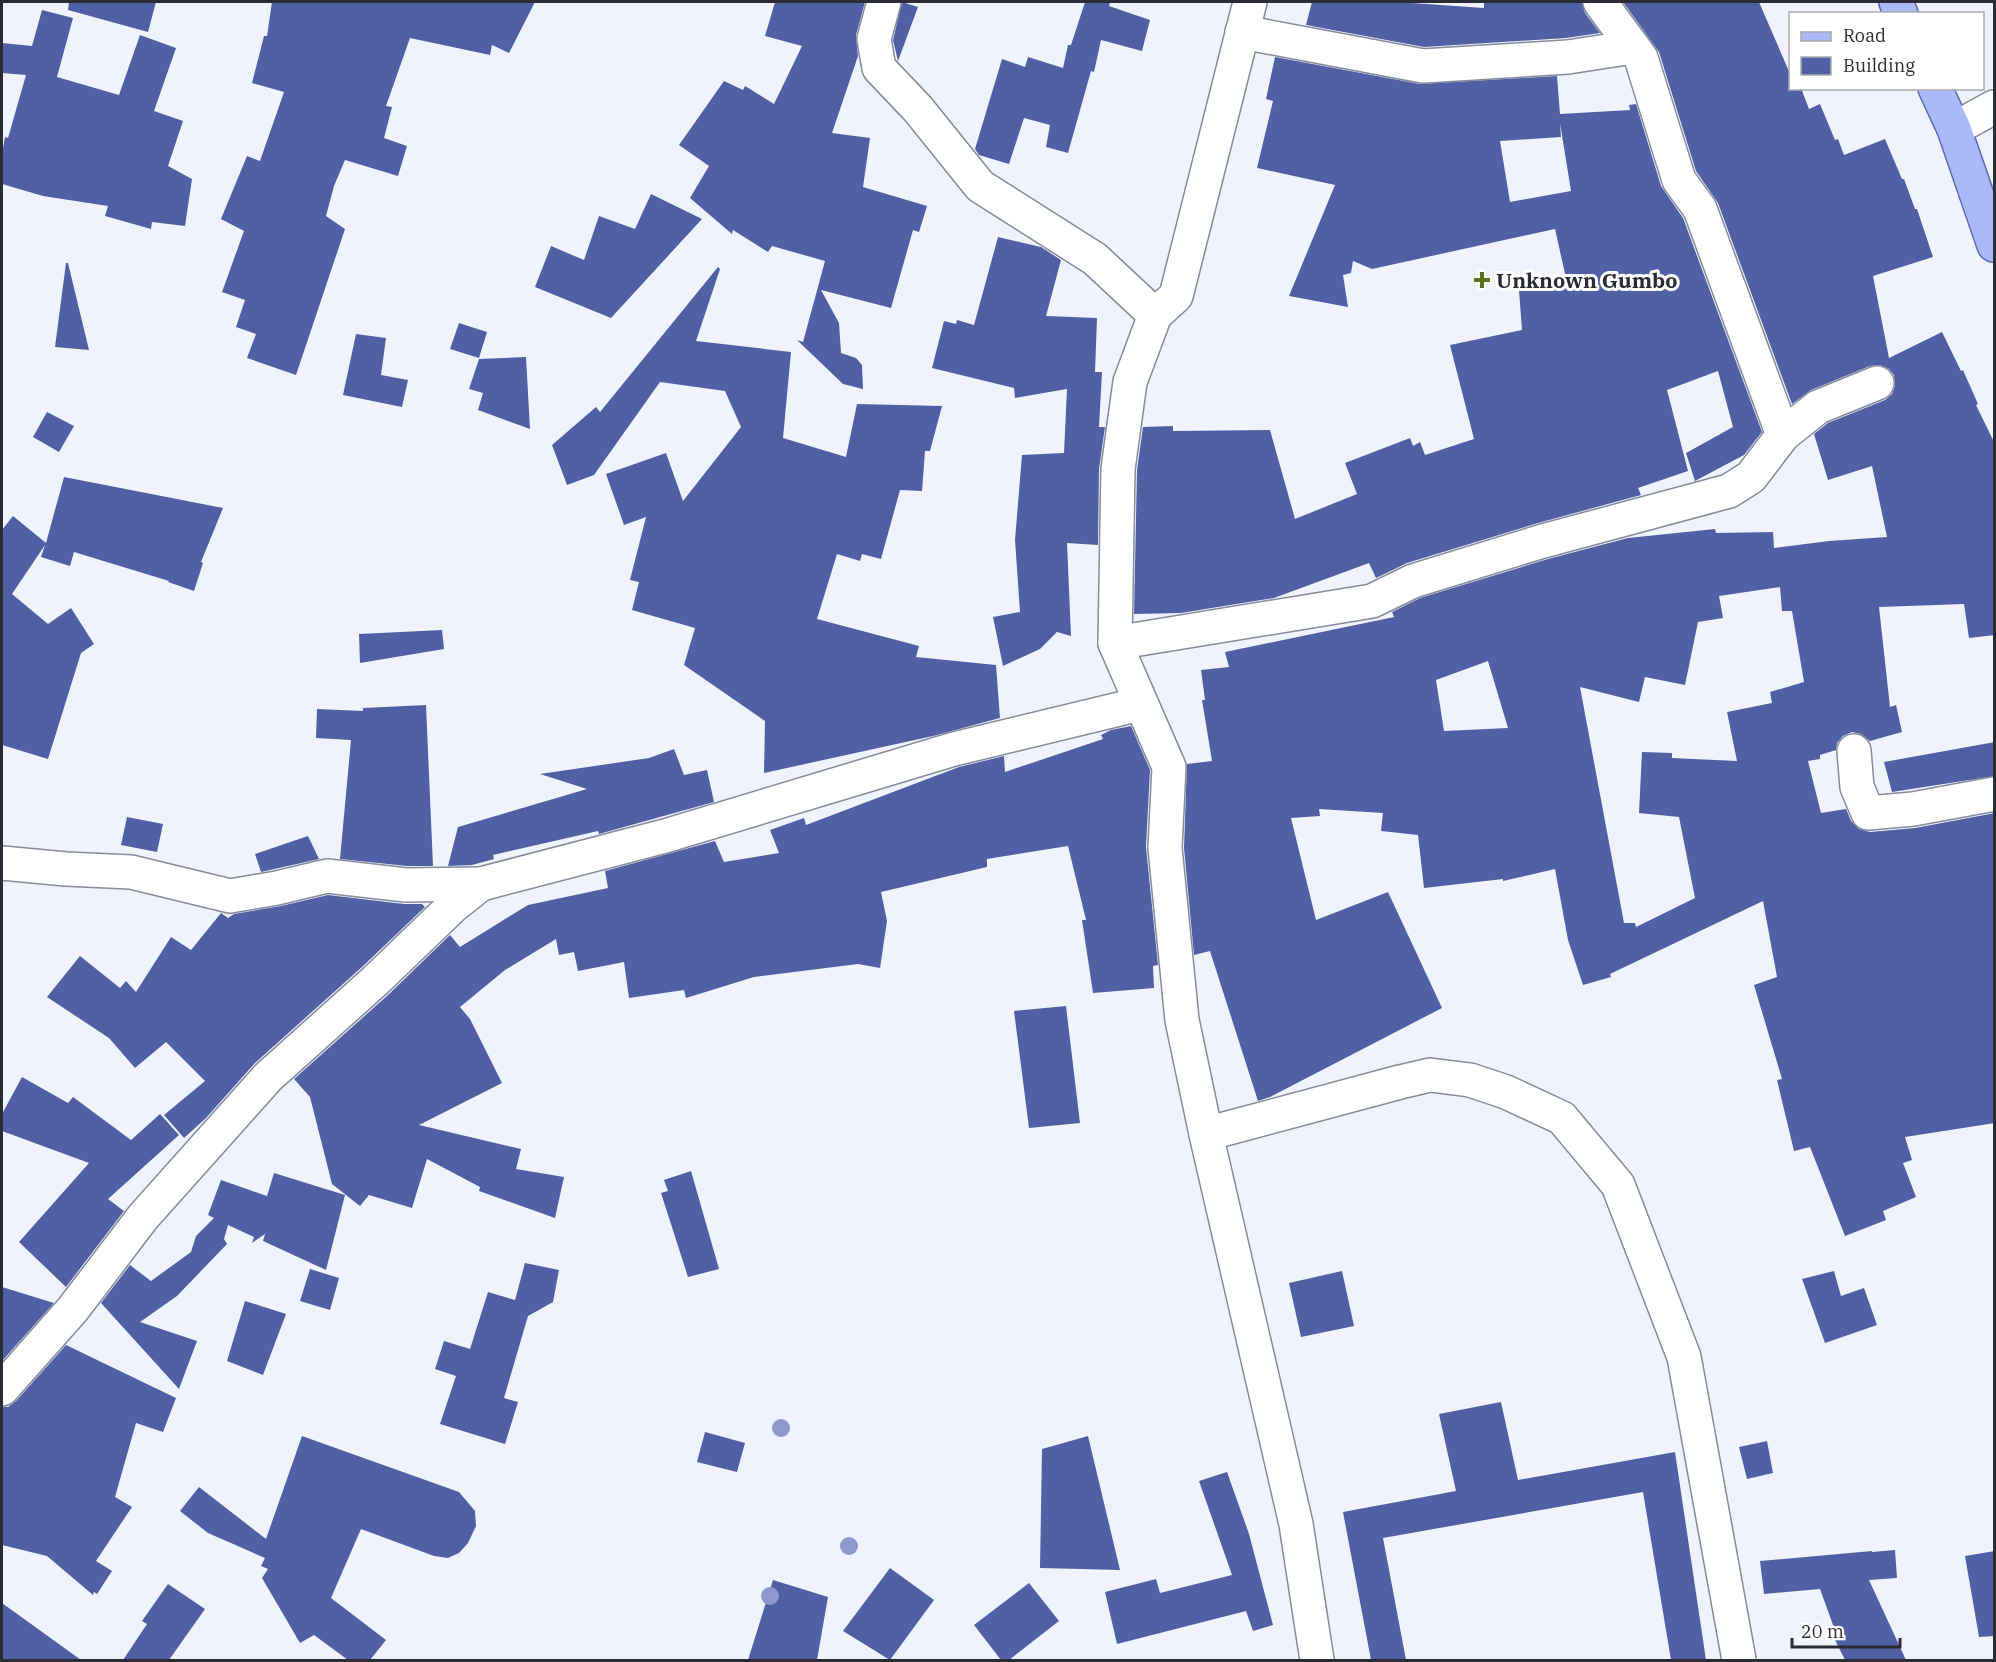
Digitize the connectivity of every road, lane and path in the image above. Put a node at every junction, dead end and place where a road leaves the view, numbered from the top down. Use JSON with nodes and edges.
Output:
{"nodes":[{"id":1,"x":884,"y":2,"type":"edge"},
{"id":2,"x":1600,"y":2,"type":"edge"},
{"id":3,"x":1246,"y":17,"type":"edge"},
{"id":4,"x":1634,"y":47,"type":"junction"},
{"id":5,"x":1936,"y":90,"type":"edge"},
{"id":6,"x":1995,"y":107,"type":"edge"},
{"id":7,"x":1954,"y":129,"type":"junction"},
{"id":8,"x":1995,"y":245,"type":"edge"},
{"id":9,"x":1155,"y":315,"type":"junction"},
{"id":10,"x":1877,"y":383,"type":"dead end"},
{"id":11,"x":1783,"y":435,"type":"junction"},
{"id":12,"x":1115,"y":643,"type":"junction"},
{"id":13,"x":1140,"y":704,"type":"junction"},
{"id":14,"x":1854,"y":751,"type":"dead end"},
{"id":15,"x":1995,"y":794,"type":"edge"},
{"id":16,"x":2,"y":863,"type":"edge"},
{"id":17,"x":481,"y":884,"type":"junction"},
{"id":18,"x":1206,"y":1134,"type":"junction"},
{"id":19,"x":2,"y":1389,"type":"edge"},
{"id":20,"x":1317,"y":1660,"type":"edge"},
{"id":21,"x":1739,"y":1660,"type":"edge"}],
"edges":[{"from":1,"to":9,"type":"street"},
{"from":2,"to":4,"type":"street"},
{"from":3,"to":4,"type":"street"},
{"from":3,"to":9,"type":"street"},
{"from":4,"to":11,"type":"street"},
{"from":5,"to":7,"type":"main road"},
{"from":6,"to":7,"type":"street"},
{"from":7,"to":8,"type":"main road"},
{"from":9,"to":12,"type":"street"},
{"from":10,"to":11,"type":"street"},
{"from":11,"to":12,"type":"street"},
{"from":12,"to":13,"type":"street"},
{"from":13,"to":17,"type":"street"},
{"from":13,"to":18,"type":"street"},
{"from":14,"to":15,"type":"street"},
{"from":16,"to":17,"type":"street"},
{"from":17,"to":19,"type":"street"},
{"from":18,"to":20,"type":"street"},
{"from":18,"to":21,"type":"street"}]}
